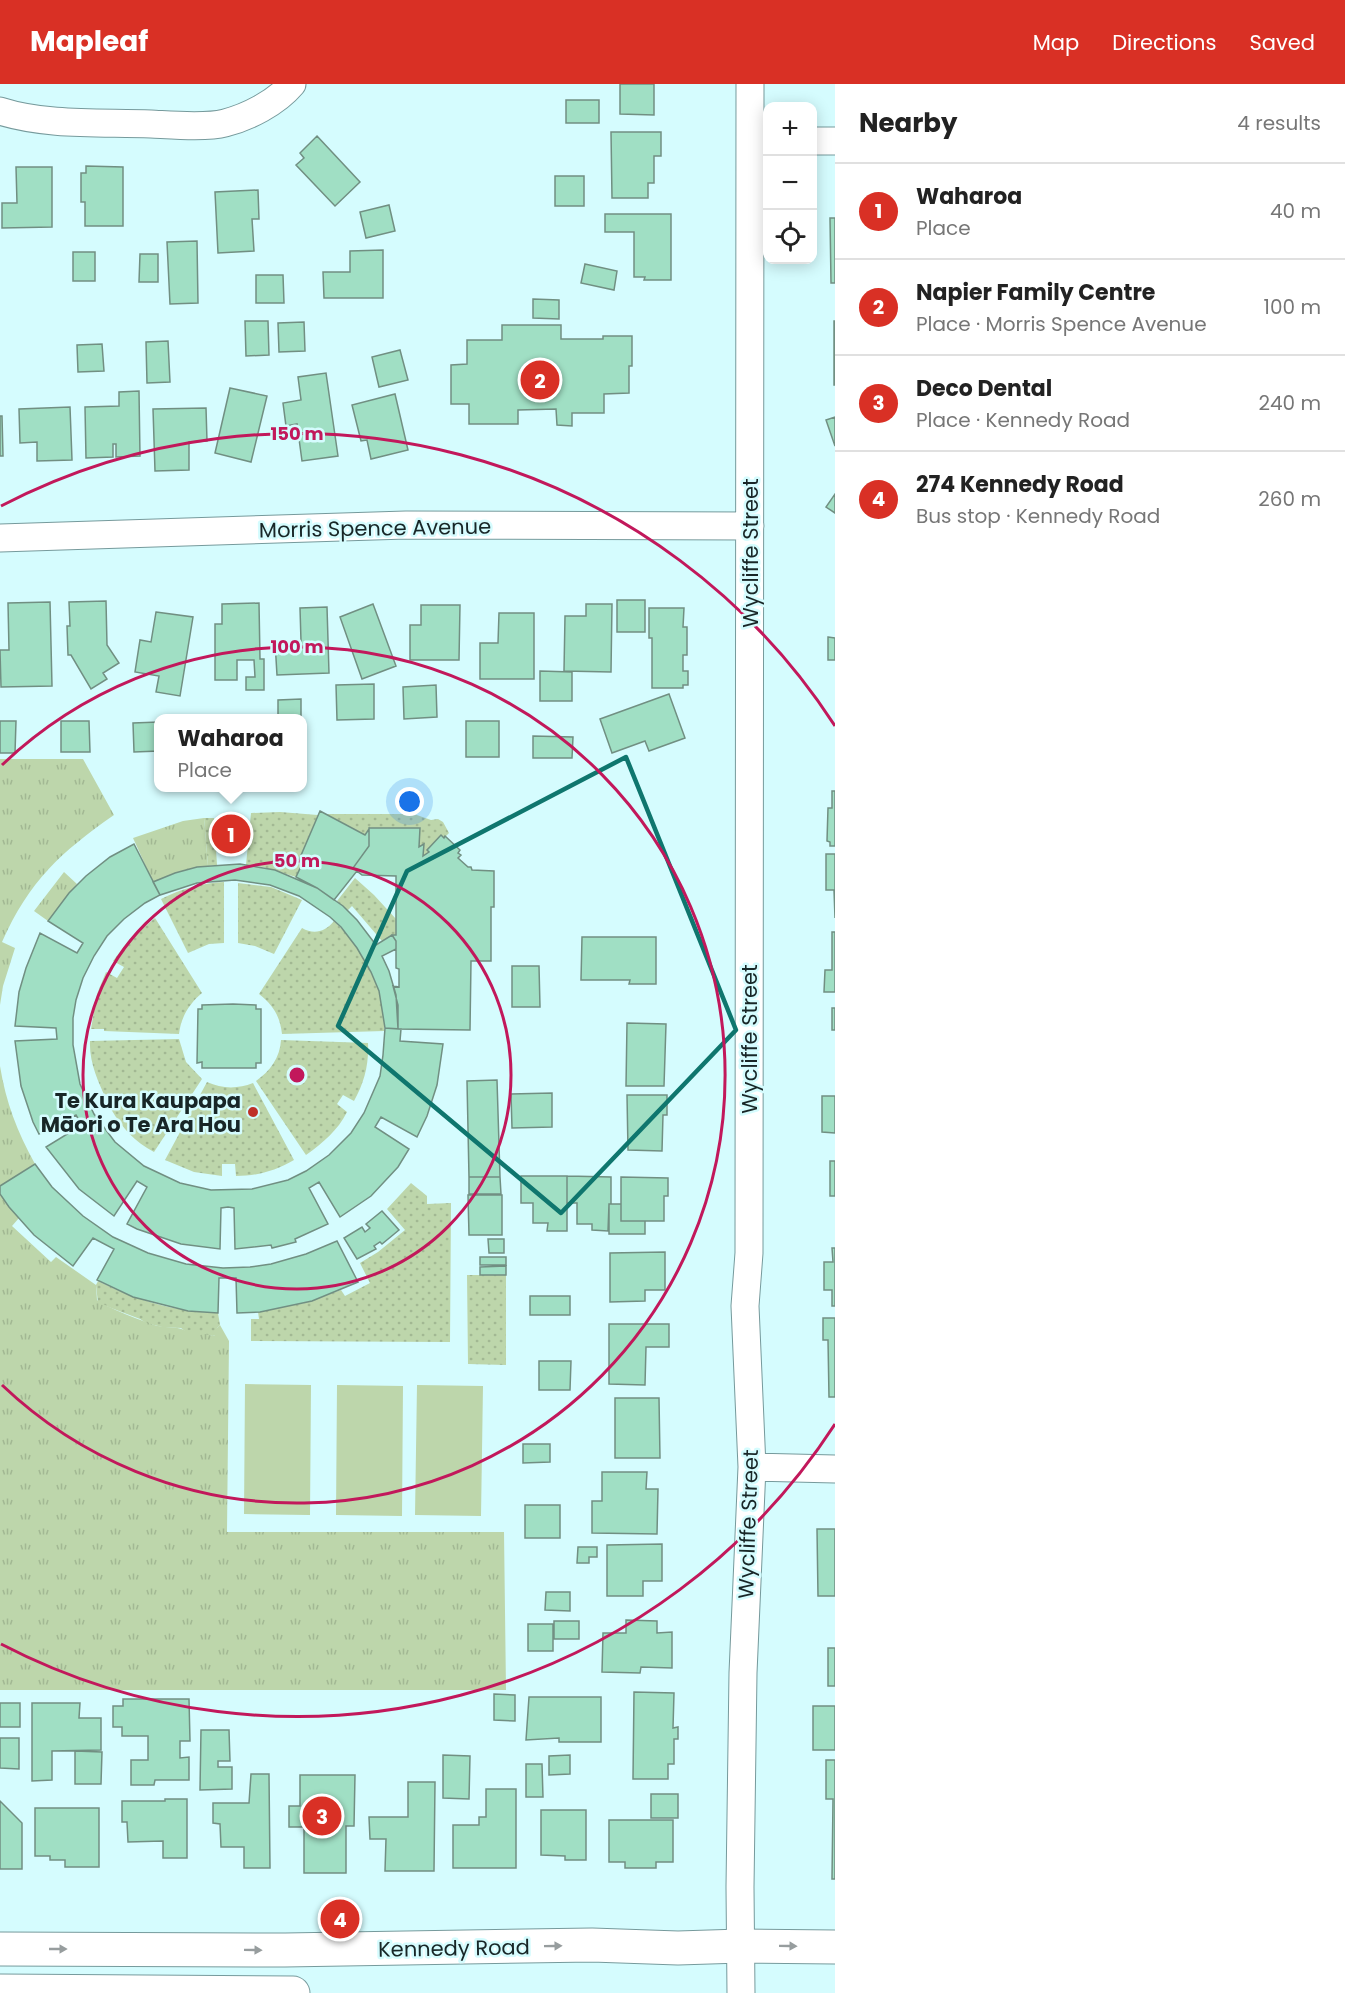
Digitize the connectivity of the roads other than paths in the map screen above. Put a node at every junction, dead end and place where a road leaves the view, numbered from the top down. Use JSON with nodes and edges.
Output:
{"nodes":[{"id":1,"x":292,"y":84,"type":"edge"},
{"id":2,"x":750,"y":84,"type":"edge"},
{"id":3,"x":0,"y":111,"type":"edge"},
{"id":4,"x":759,"y":140,"type":"edge"},
{"id":5,"x":817,"y":141,"type":"edge"},
{"id":6,"x":835,"y":141,"type":"edge"},
{"id":7,"x":750,"y":526,"type":"junction"},
{"id":8,"x":0,"y":538,"type":"edge"},
{"id":9,"x":752,"y":1467,"type":"junction"},
{"id":10,"x":835,"y":1469,"type":"edge"},
{"id":11,"x":741,"y":1946,"type":"junction"},
{"id":12,"x":835,"y":1947,"type":"edge"},
{"id":13,"x":0,"y":1949,"type":"edge"},
{"id":14,"x":0,"y":1991,"type":"edge"},
{"id":15,"x":293,"y":1993,"type":"edge"},
{"id":16,"x":741,"y":1993,"type":"edge"}],
"edges":[{"from":1,"to":3,"type":"street"},
{"from":2,"to":4,"type":"street","name":"Wycliffe Street"},
{"from":4,"to":7,"type":"street","name":"Wycliffe Street"},
{"from":5,"to":6,"type":"street"},
{"from":7,"to":8,"type":"street","name":"Morris Spence Avenue"},
{"from":7,"to":9,"type":"street","name":"Wycliffe Street"},
{"from":9,"to":10,"type":"street"},
{"from":9,"to":11,"type":"street","name":"Wycliffe Street"},
{"from":11,"to":12,"type":"main road","name":"Kennedy Road","one_way":true},
{"from":13,"to":11,"type":"main road","name":"Kennedy Road","one_way":true},
{"from":11,"to":16,"type":"street","name":"Wycliffe Street"},
{"from":14,"to":15,"type":"main road"}]}
